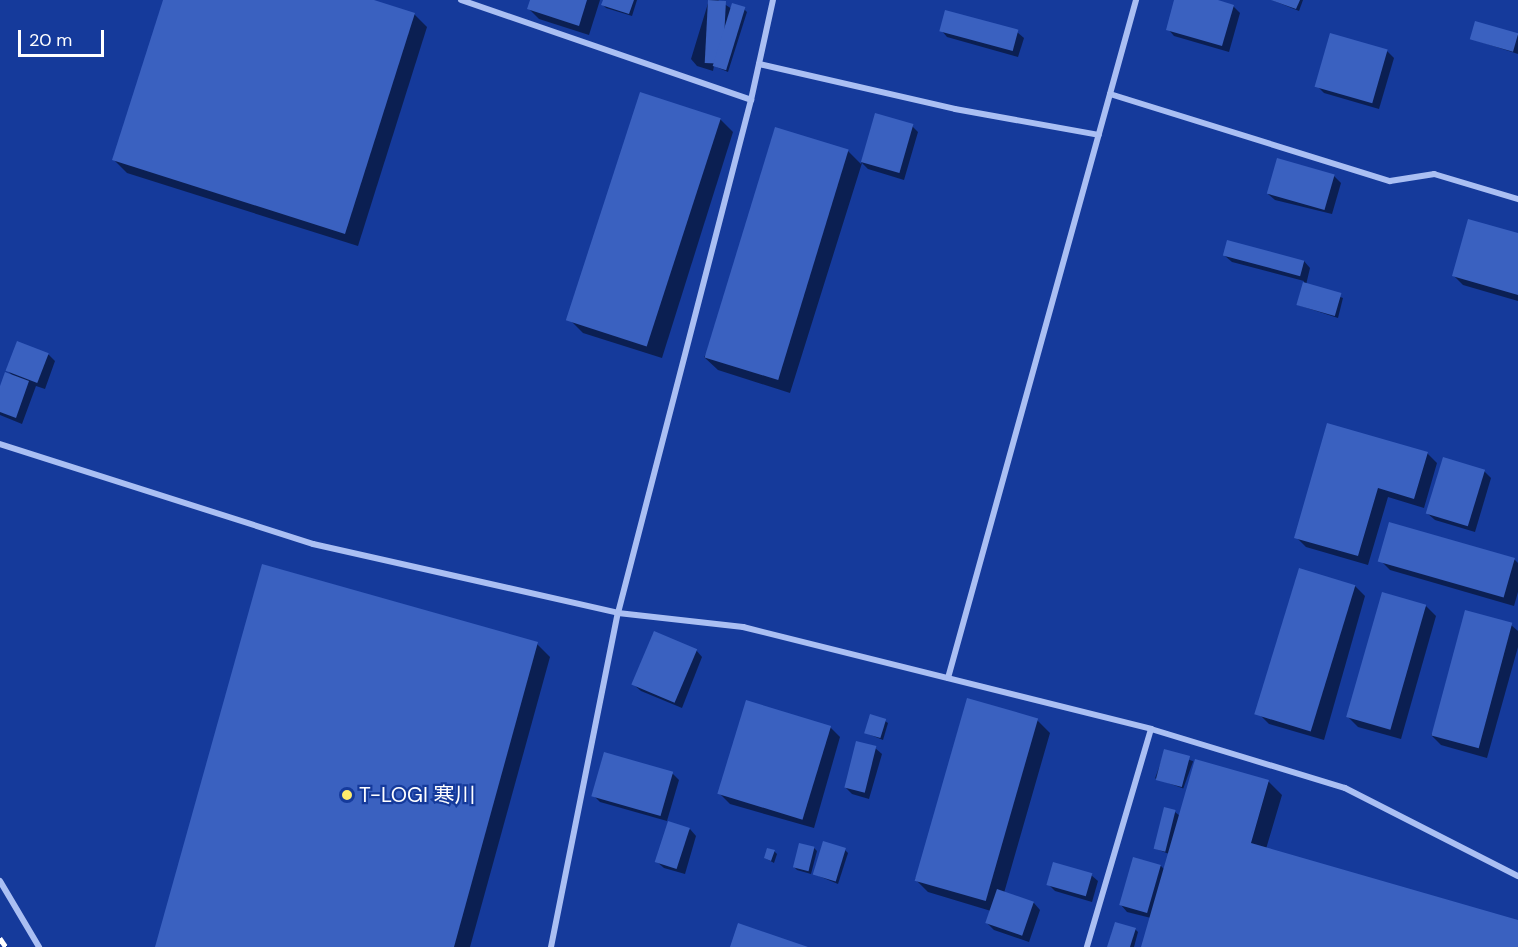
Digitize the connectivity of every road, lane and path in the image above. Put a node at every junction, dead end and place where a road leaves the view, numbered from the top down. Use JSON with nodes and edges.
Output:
{"nodes":[{"id":1,"x":461,"y":0,"type":"edge"},
{"id":2,"x":773,"y":0,"type":"edge"},
{"id":3,"x":1136,"y":0,"type":"edge"},
{"id":4,"x":759,"y":64,"type":"junction"},
{"id":5,"x":1110,"y":94,"type":"junction"},
{"id":6,"x":751,"y":100,"type":"junction"},
{"id":7,"x":1099,"y":135,"type":"junction"},
{"id":8,"x":1518,"y":199,"type":"edge"},
{"id":9,"x":0,"y":444,"type":"edge"},
{"id":10,"x":618,"y":613,"type":"junction"},
{"id":11,"x":948,"y":678,"type":"junction"},
{"id":12,"x":1151,"y":729,"type":"junction"},
{"id":13,"x":1518,"y":876,"type":"edge"},
{"id":14,"x":0,"y":882,"type":"edge"},
{"id":15,"x":39,"y":947,"type":"edge"},
{"id":16,"x":551,"y":947,"type":"edge"},
{"id":17,"x":1087,"y":947,"type":"edge"}],
"edges":[{"from":1,"to":6,"type":"street"},
{"from":2,"to":4,"type":"street"},
{"from":3,"to":5,"type":"street"},
{"from":4,"to":6,"type":"street"},
{"from":4,"to":7,"type":"street"},
{"from":5,"to":7,"type":"street"},
{"from":5,"to":8,"type":"street"},
{"from":6,"to":10,"type":"street"},
{"from":7,"to":11,"type":"street"},
{"from":9,"to":10,"type":"street"},
{"from":10,"to":11,"type":"street"},
{"from":10,"to":16,"type":"street"},
{"from":11,"to":12,"type":"street"},
{"from":12,"to":13,"type":"street"},
{"from":12,"to":17,"type":"street"},
{"from":14,"to":15,"type":"street"}]}
